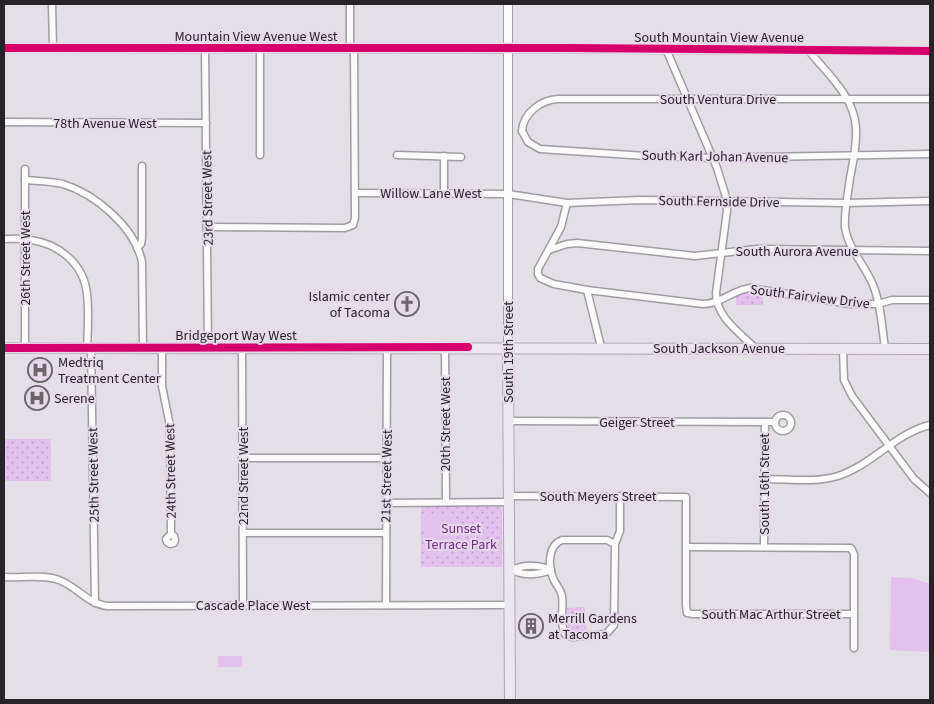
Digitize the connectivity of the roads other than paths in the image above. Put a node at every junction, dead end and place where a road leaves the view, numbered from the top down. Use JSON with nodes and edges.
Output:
{"nodes":[{"id":1,"x":52,"y":4,"type":"edge"},
{"id":2,"x":350,"y":4,"type":"edge"},
{"id":3,"x":508,"y":4,"type":"edge"},
{"id":4,"x":4,"y":48,"type":"edge"},
{"id":5,"x":53,"y":48,"type":"junction"},
{"id":6,"x":205,"y":48,"type":"junction"},
{"id":7,"x":260,"y":48,"type":"junction"},
{"id":8,"x":352,"y":48,"type":"junction"},
{"id":9,"x":508,"y":49,"type":"junction"},
{"id":10,"x":666,"y":49,"type":"junction"},
{"id":11,"x":808,"y":50,"type":"junction"},
{"id":12,"x":930,"y":51,"type":"edge"},
{"id":13,"x":688,"y":99,"type":"junction"},
{"id":14,"x":848,"y":99,"type":"junction"},
{"id":15,"x":930,"y":99,"type":"edge"},
{"id":16,"x":4,"y":122,"type":"edge"},
{"id":17,"x":206,"y":123,"type":"junction"},
{"id":18,"x":508,"y":131,"type":"junction"},
{"id":19,"x":522,"y":131,"type":"junction"},
{"id":20,"x":930,"y":154,"type":"edge"},
{"id":21,"x":260,"y":155,"type":"dead end"},
{"id":22,"x":397,"y":156,"type":"dead end"},
{"id":23,"x":444,"y":156,"type":"junction"},
{"id":24,"x":854,"y":156,"type":"junction"},
{"id":25,"x":461,"y":157,"type":"dead end"},
{"id":26,"x":712,"y":158,"type":"junction"},
{"id":27,"x":142,"y":166,"type":"dead end"},
{"id":28,"x":25,"y":169,"type":"dead end"},
{"id":29,"x":25,"y":180,"type":"junction"},
{"id":30,"x":355,"y":193,"type":"junction"},
{"id":31,"x":444,"y":193,"type":"junction"},
{"id":32,"x":508,"y":194,"type":"junction"},
{"id":33,"x":930,"y":201,"type":"edge"},
{"id":34,"x":567,"y":202,"type":"junction"},
{"id":35,"x":726,"y":202,"type":"junction"},
{"id":36,"x":846,"y":203,"type":"junction"},
{"id":37,"x":207,"y":227,"type":"junction"},
{"id":38,"x":4,"y":239,"type":"edge"},
{"id":39,"x":25,"y":239,"type":"junction"},
{"id":40,"x":137,"y":248,"type":"junction"},
{"id":41,"x":854,"y":251,"type":"junction"},
{"id":42,"x":930,"y":251,"type":"edge"},
{"id":43,"x":547,"y":252,"type":"junction"},
{"id":44,"x":721,"y":252,"type":"junction"},
{"id":45,"x":587,"y":290,"type":"junction"},
{"id":46,"x":930,"y":300,"type":"edge"},
{"id":47,"x":717,"y":302,"type":"junction"},
{"id":48,"x":878,"y":304,"type":"junction"},
{"id":49,"x":508,"y":347,"type":"junction"},
{"id":50,"x":601,"y":347,"type":"junction"},
{"id":51,"x":4,"y":348,"type":"edge"},
{"id":52,"x":25,"y":348,"type":"junction"},
{"id":53,"x":89,"y":348,"type":"junction"},
{"id":54,"x":143,"y":348,"type":"junction"},
{"id":55,"x":162,"y":348,"type":"junction"},
{"id":56,"x":208,"y":348,"type":"junction"},
{"id":57,"x":242,"y":348,"type":"junction"},
{"id":58,"x":388,"y":348,"type":"junction"},
{"id":59,"x":445,"y":348,"type":"junction"},
{"id":60,"x":755,"y":348,"type":"junction"},
{"id":61,"x":843,"y":348,"type":"junction"},
{"id":62,"x":885,"y":348,"type":"junction"},
{"id":63,"x":930,"y":349,"type":"edge"},
{"id":64,"x":509,"y":421,"type":"junction"},
{"id":65,"x":765,"y":422,"type":"junction"},
{"id":66,"x":775,"y":422,"type":"dead end"},
{"id":67,"x":930,"y":425,"type":"edge"},
{"id":68,"x":889,"y":446,"type":"junction"},
{"id":69,"x":242,"y":458,"type":"junction"},
{"id":70,"x":386,"y":458,"type":"junction"},
{"id":71,"x":764,"y":479,"type":"junction"},
{"id":72,"x":930,"y":493,"type":"edge"},
{"id":73,"x":620,"y":496,"type":"junction"},
{"id":74,"x":509,"y":499,"type":"junction"},
{"id":75,"x":446,"y":502,"type":"junction"},
{"id":76,"x":386,"y":503,"type":"junction"},
{"id":77,"x":243,"y":533,"type":"junction"},
{"id":78,"x":170,"y":534,"type":"dead end"},
{"id":79,"x":386,"y":534,"type":"junction"},
{"id":80,"x":616,"y":544,"type":"junction"},
{"id":81,"x":686,"y":547,"type":"junction"},
{"id":82,"x":764,"y":547,"type":"junction"},
{"id":83,"x":511,"y":570,"type":"junction"},
{"id":84,"x":551,"y":570,"type":"junction"},
{"id":85,"x":4,"y":577,"type":"edge"},
{"id":86,"x":95,"y":602,"type":"junction"},
{"id":87,"x":243,"y":605,"type":"junction"},
{"id":88,"x":386,"y":605,"type":"junction"},
{"id":89,"x":510,"y":605,"type":"junction"},
{"id":90,"x":854,"y":614,"type":"junction"},
{"id":91,"x":854,"y":648,"type":"dead end"},
{"id":92,"x":510,"y":700,"type":"edge"}],
"edges":[{"from":1,"to":5,"type":"street"},
{"from":2,"to":8,"type":"street"},
{"from":3,"to":9,"type":"street","name":"South 19th Street"},
{"from":4,"to":5,"type":"street","name":"Mountain View Avenue West"},
{"from":5,"to":6,"type":"street","name":"Mountain View Avenue West"},
{"from":6,"to":7,"type":"street","name":"Mountain View Avenue West"},
{"from":6,"to":17,"type":"street","name":"23rd Street West"},
{"from":7,"to":8,"type":"street","name":"Mountain View Avenue West"},
{"from":7,"to":21,"type":"street"},
{"from":8,"to":9,"type":"street","name":"Mountain View Avenue West"},
{"from":8,"to":30,"type":"street"},
{"from":9,"to":10,"type":"street","name":"South Mountain View Avenue"},
{"from":9,"to":18,"type":"street","name":"South 19th Street"},
{"from":10,"to":11,"type":"street","name":"South Mountain View Avenue"},
{"from":10,"to":13,"type":"street"},
{"from":11,"to":12,"type":"street","name":"South Mountain View Avenue"},
{"from":11,"to":14,"type":"street"},
{"from":13,"to":14,"type":"street","name":"South Ventura Drive"},
{"from":13,"to":19,"type":"street","name":"South Ventura Drive"},
{"from":13,"to":26,"type":"street"},
{"from":14,"to":15,"type":"street","name":"South Ventura Drive"},
{"from":14,"to":24,"type":"street"},
{"from":16,"to":17,"type":"street","name":"78th Avenue West"},
{"from":17,"to":37,"type":"street","name":"23rd Street West"},
{"from":18,"to":19,"type":"street"},
{"from":18,"to":32,"type":"street","name":"South 19th Street"},
{"from":19,"to":26,"type":"street","name":"South Karl Johan Avenue"},
{"from":20,"to":24,"type":"street","name":"South Karl Johan Avenue"},
{"from":22,"to":23,"type":"street"},
{"from":23,"to":25,"type":"street"},
{"from":23,"to":31,"type":"street"},
{"from":24,"to":26,"type":"street","name":"South Karl Johan Avenue"},
{"from":24,"to":36,"type":"street"},
{"from":26,"to":35,"type":"street"},
{"from":27,"to":40,"type":"street"},
{"from":28,"to":29,"type":"street","name":"26th Street West"},
{"from":29,"to":39,"type":"street","name":"26th Street West"},
{"from":29,"to":40,"type":"street"},
{"from":30,"to":31,"type":"street","name":"Willow Lane West"},
{"from":30,"to":37,"type":"street"},
{"from":31,"to":32,"type":"street","name":"Willow Lane West"},
{"from":32,"to":34,"type":"street","name":"South Fernside Drive"},
{"from":32,"to":49,"type":"street","name":"South 19th Street"},
{"from":33,"to":36,"type":"street","name":"South Fernside Drive"},
{"from":34,"to":35,"type":"street","name":"South Fernside Drive"},
{"from":34,"to":43,"type":"street"},
{"from":35,"to":36,"type":"street","name":"South Fernside Drive"},
{"from":35,"to":44,"type":"street"},
{"from":36,"to":41,"type":"street"},
{"from":37,"to":56,"type":"street","name":"23rd Street West"},
{"from":38,"to":39,"type":"street","name":"25th Street West"},
{"from":39,"to":52,"type":"street","name":"26th Street West"},
{"from":39,"to":53,"type":"street","name":"25th Street West"},
{"from":40,"to":54,"type":"street"},
{"from":41,"to":42,"type":"street","name":"South Aurora Avenue"},
{"from":41,"to":44,"type":"street","name":"South Aurora Avenue"},
{"from":41,"to":48,"type":"street"},
{"from":43,"to":44,"type":"street","name":"South Aurora Avenue"},
{"from":43,"to":45,"type":"street","name":"South Fairview Drive"},
{"from":44,"to":47,"type":"street"},
{"from":45,"to":47,"type":"street","name":"South Fairview Drive"},
{"from":45,"to":50,"type":"street"},
{"from":46,"to":48,"type":"street","name":"South Fairview Drive"},
{"from":47,"to":48,"type":"street","name":"South Fairview Drive"},
{"from":47,"to":60,"type":"street"},
{"from":48,"to":62,"type":"street"},
{"from":49,"to":50,"type":"main road","name":"South Jackson Avenue"},
{"from":49,"to":59,"type":"main road","name":"Bridgeport Way West"},
{"from":49,"to":64,"type":"main road","name":"South 19th Street"},
{"from":50,"to":60,"type":"main road","name":"South Jackson Avenue"},
{"from":51,"to":52,"type":"main road","name":"Bridgeport Way West"},
{"from":52,"to":53,"type":"main road","name":"Bridgeport Way West"},
{"from":53,"to":54,"type":"main road","name":"Bridgeport Way West"},
{"from":53,"to":86,"type":"street","name":"25th Street West"},
{"from":54,"to":55,"type":"main road","name":"Bridgeport Way West"},
{"from":55,"to":56,"type":"main road","name":"Bridgeport Way West"},
{"from":55,"to":78,"type":"street","name":"24th Street West"},
{"from":56,"to":57,"type":"main road","name":"Bridgeport Way West"},
{"from":57,"to":58,"type":"main road","name":"Bridgeport Way West"},
{"from":57,"to":69,"type":"street","name":"22nd Street West"},
{"from":58,"to":59,"type":"main road","name":"Bridgeport Way West"},
{"from":58,"to":70,"type":"street","name":"21st Street West"},
{"from":59,"to":75,"type":"street","name":"20th Street West"},
{"from":60,"to":61,"type":"main road","name":"South Jackson Avenue"},
{"from":61,"to":62,"type":"main road","name":"South Jackson Avenue"},
{"from":61,"to":68,"type":"street"},
{"from":62,"to":63,"type":"main road","name":"South Jackson Avenue"},
{"from":64,"to":65,"type":"street","name":"Geiger Street"},
{"from":64,"to":74,"type":"main road","name":"South 19th Street"},
{"from":65,"to":66,"type":"street","name":"Geiger Street"},
{"from":65,"to":71,"type":"street","name":"South 16th Street"},
{"from":67,"to":68,"type":"street"},
{"from":68,"to":71,"type":"street"},
{"from":68,"to":72,"type":"street"},
{"from":69,"to":70,"type":"street"},
{"from":69,"to":77,"type":"street","name":"22nd Street West"},
{"from":70,"to":76,"type":"street","name":"21st Street West"},
{"from":71,"to":82,"type":"street","name":"South 16th Street"},
{"from":73,"to":74,"type":"street","name":"South Meyers Street"},
{"from":73,"to":80,"type":"street"},
{"from":73,"to":81,"type":"street","name":"South Meyers Street"},
{"from":74,"to":75,"type":"street","name":"South Meyers Street"},
{"from":74,"to":83,"type":"main road","name":"South 19th Street"},
{"from":75,"to":76,"type":"street","name":"South Meyers Street"},
{"from":76,"to":79,"type":"street","name":"21st Street West"},
{"from":77,"to":79,"type":"street"},
{"from":77,"to":87,"type":"street","name":"22nd Street West"},
{"from":79,"to":88,"type":"street","name":"21st Street West"},
{"from":80,"to":84,"type":"street"},
{"from":80,"to":84,"type":"street"},
{"from":81,"to":82,"type":"street"},
{"from":81,"to":90,"type":"street","name":"South Mac Arthur Street"},
{"from":82,"to":90,"type":"street"},
{"from":83,"to":84,"type":"street"},
{"from":83,"to":89,"type":"main road","name":"South 19th Street"},
{"from":85,"to":86,"type":"street","name":"Cascade Place West"},
{"from":86,"to":87,"type":"street","name":"Cascade Place West"},
{"from":87,"to":88,"type":"street","name":"Cascade Place West"},
{"from":88,"to":89,"type":"street","name":"Cascade Place West"},
{"from":89,"to":92,"type":"main road","name":"South 19th Street"},
{"from":90,"to":91,"type":"street"}]}
